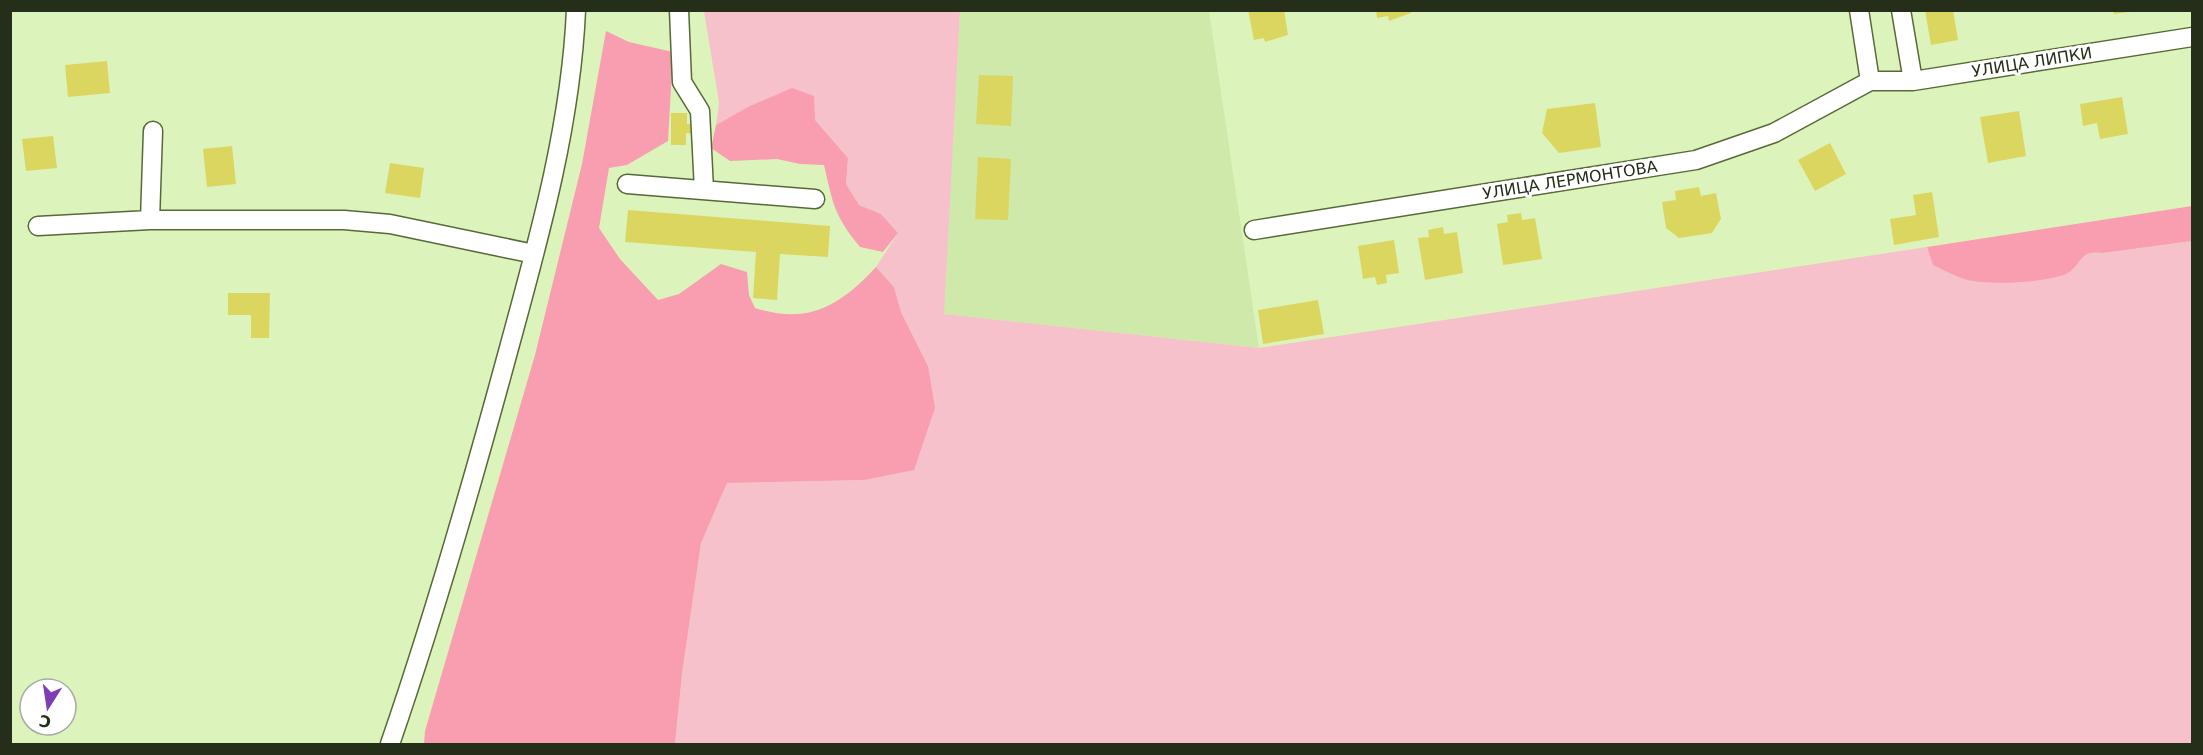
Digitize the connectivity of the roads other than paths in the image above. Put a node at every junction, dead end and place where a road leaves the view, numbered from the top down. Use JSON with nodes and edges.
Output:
{"nodes":[{"id":1,"x":576,"y":10,"type":"edge"},
{"id":2,"x":679,"y":10,"type":"edge"},
{"id":3,"x":1859,"y":10,"type":"edge"},
{"id":4,"x":1901,"y":10,"type":"edge"},
{"id":5,"x":2193,"y":37,"type":"edge"},
{"id":6,"x":1870,"y":81,"type":"junction"},
{"id":7,"x":1913,"y":81,"type":"junction"},
{"id":8,"x":153,"y":131,"type":"dead end"},
{"id":9,"x":627,"y":184,"type":"dead end"},
{"id":10,"x":704,"y":190,"type":"junction"},
{"id":11,"x":815,"y":199,"type":"dead end"},
{"id":12,"x":150,"y":220,"type":"junction"},
{"id":13,"x":38,"y":226,"type":"dead end"},
{"id":14,"x":1254,"y":230,"type":"dead end"},
{"id":15,"x":534,"y":255,"type":"junction"},
{"id":16,"x":390,"y":744,"type":"edge"}],
"edges":[{"from":1,"to":15,"type":"street"},
{"from":2,"to":10,"type":"street"},
{"from":3,"to":6,"type":"street"},
{"from":4,"to":7,"type":"street"},
{"from":5,"to":7,"type":"street","name":"УЛИЦА ЛИПКИ"},
{"from":6,"to":7,"type":"street","name":"УЛИЦА ЛИПКИ"},
{"from":6,"to":14,"type":"street","name":"УЛИЦА ЛЕРМОНТОВА"},
{"from":8,"to":12,"type":"street"},
{"from":9,"to":10,"type":"street"},
{"from":10,"to":11,"type":"street"},
{"from":12,"to":13,"type":"street"},
{"from":12,"to":15,"type":"street"},
{"from":15,"to":16,"type":"street"}]}
